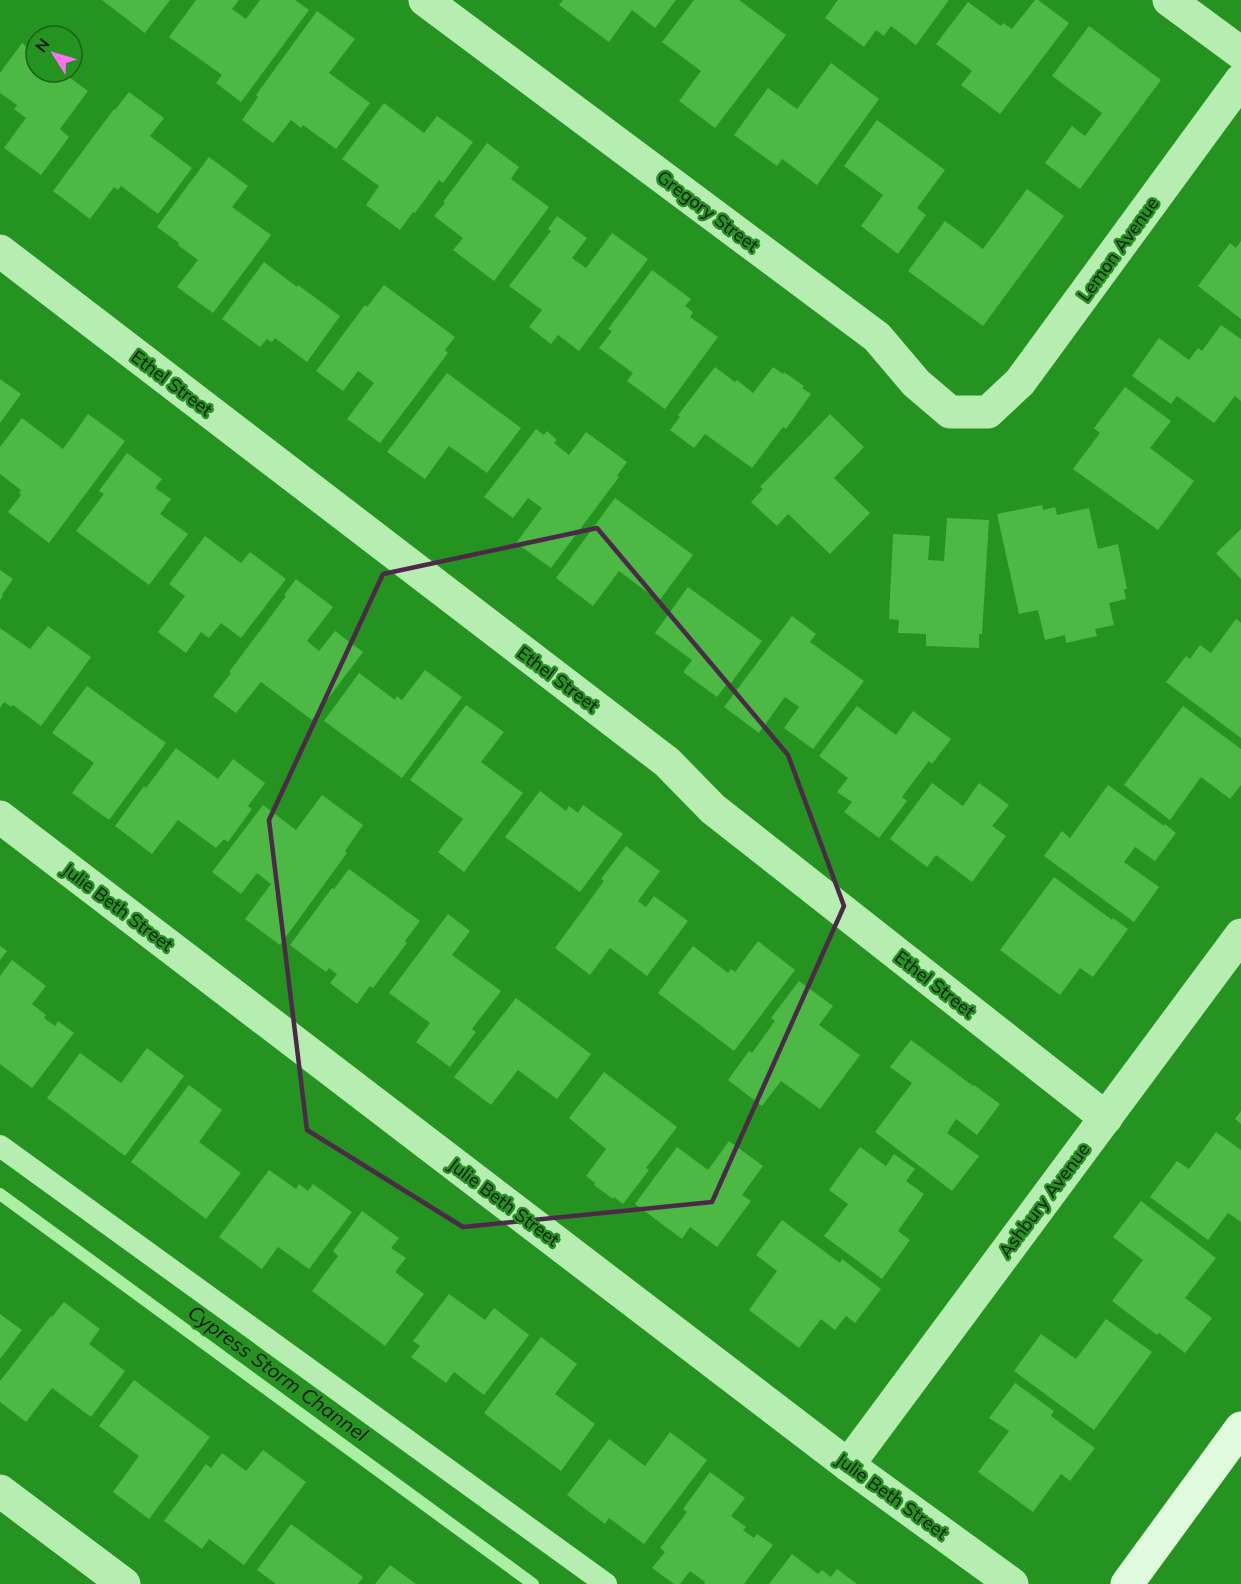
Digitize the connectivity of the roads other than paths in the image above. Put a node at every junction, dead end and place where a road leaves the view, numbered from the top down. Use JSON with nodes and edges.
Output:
{"nodes":[{"id":1,"x":426,"y":0,"type":"edge"},
{"id":2,"x":1169,"y":0,"type":"edge"},
{"id":3,"x":1241,"y":53,"type":"edge"},
{"id":4,"x":1241,"y":80,"type":"edge"},
{"id":5,"x":0,"y":251,"type":"edge"},
{"id":6,"x":988,"y":412,"type":"joint"},
{"id":7,"x":0,"y":817,"type":"edge"},
{"id":8,"x":1241,"y":935,"type":"edge"},
{"id":9,"x":1106,"y":1118,"type":"junction"},
{"id":10,"x":0,"y":1146,"type":"edge"},
{"id":11,"x":1241,"y":1428,"type":"edge"},
{"id":12,"x":848,"y":1465,"type":"junction"},
{"id":13,"x":0,"y":1491,"type":"edge"},
{"id":14,"x":123,"y":1584,"type":"edge"},
{"id":15,"x":606,"y":1584,"type":"edge"},
{"id":16,"x":1012,"y":1584,"type":"edge"},
{"id":17,"x":1127,"y":1584,"type":"edge"}],
"edges":[{"from":1,"to":6,"type":"street","name":"Gregory Street"},
{"from":2,"to":3,"type":"street"},
{"from":4,"to":6,"type":"street","name":"Lemon Avenue"},
{"from":5,"to":9,"type":"street","name":"Ethel Street"},
{"from":7,"to":12,"type":"street","name":"Julie Beth Street"},
{"from":8,"to":9,"type":"street","name":"Ashbury Avenue"},
{"from":9,"to":12,"type":"street","name":"Ashbury Avenue"},
{"from":10,"to":15,"type":"lane"},
{"from":11,"to":17,"type":"main road"},
{"from":12,"to":16,"type":"street","name":"Julie Beth Street"},
{"from":13,"to":14,"type":"street"}]}
